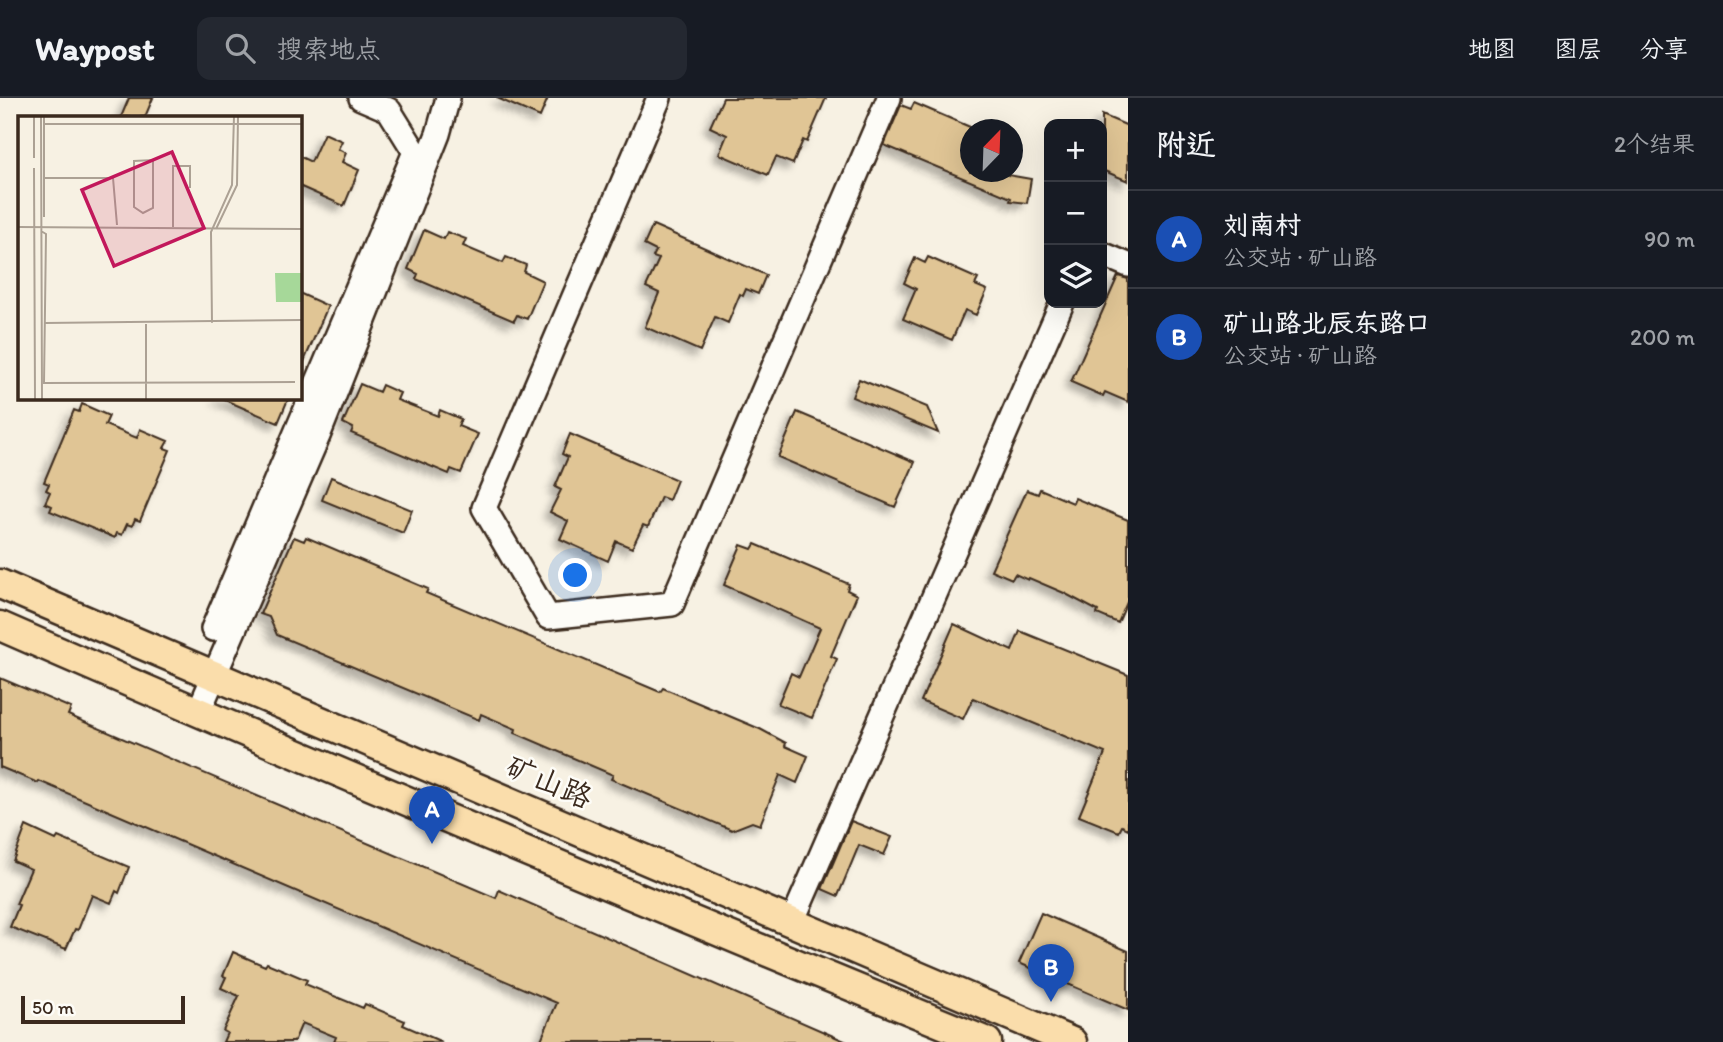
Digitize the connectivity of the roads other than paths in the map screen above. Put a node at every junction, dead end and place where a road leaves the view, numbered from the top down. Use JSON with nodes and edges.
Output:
{"nodes":[{"id":1,"x":361,"y":98,"type":"edge"},
{"id":2,"x":448,"y":98,"type":"edge"},
{"id":3,"x":659,"y":98,"type":"edge"},
{"id":4,"x":889,"y":98,"type":"edge"},
{"id":5,"x":1107,"y":256,"type":"edge"},
{"id":6,"x":1128,"y":265,"type":"edge"},
{"id":7,"x":1060,"y":308,"type":"edge"},
{"id":8,"x":0,"y":584,"type":"edge"},
{"id":9,"x":0,"y":626,"type":"edge"},
{"id":10,"x":214,"y":629,"type":"dead end"},
{"id":11,"x":215,"y":676,"type":"junction"},
{"id":12,"x":198,"y":713,"type":"junction"},
{"id":13,"x":792,"y":922,"type":"junction"},
{"id":14,"x":987,"y":1042,"type":"edge"},
{"id":15,"x":1072,"y":1042,"type":"edge"}],
"edges":[{"from":1,"to":10,"type":"street"},
{"from":2,"to":11,"type":"street"},
{"from":3,"to":4,"type":"street"},
{"from":5,"to":6,"type":"street"},
{"from":7,"to":13,"type":"street"},
{"from":8,"to":11,"type":"main road","name":"矿山路"},
{"from":9,"to":12,"type":"main road"},
{"from":11,"to":12,"type":"street"},
{"from":11,"to":13,"type":"main road","name":"矿山路"},
{"from":12,"to":14,"type":"main road"},
{"from":13,"to":15,"type":"main road","name":"矿山路"}]}
